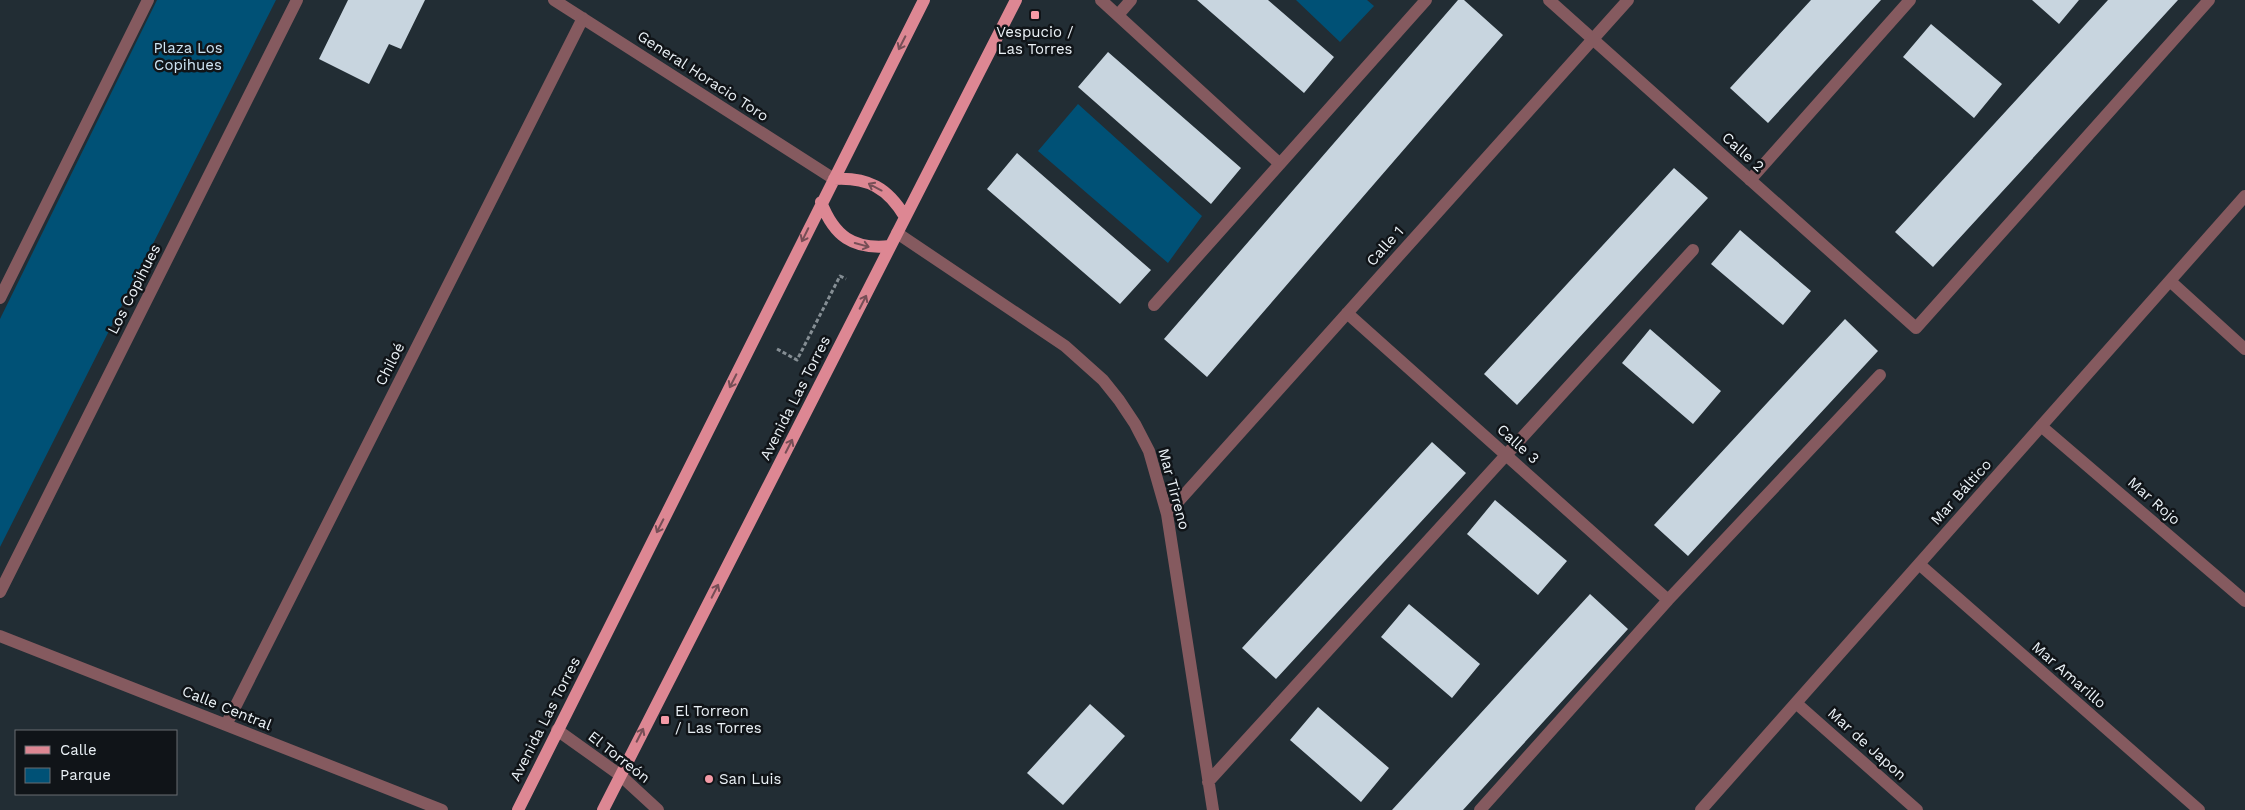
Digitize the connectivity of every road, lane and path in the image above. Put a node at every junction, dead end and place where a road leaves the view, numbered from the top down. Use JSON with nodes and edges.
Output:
{"nodes":[{"id":1,"x":148,"y":0,"type":"edge"},
{"id":2,"x":297,"y":0,"type":"edge"},
{"id":3,"x":554,"y":0,"type":"edge"},
{"id":4,"x":924,"y":0,"type":"edge"},
{"id":5,"x":1016,"y":0,"type":"edge"},
{"id":6,"x":1102,"y":0,"type":"edge"},
{"id":7,"x":1131,"y":0,"type":"edge"},
{"id":8,"x":1426,"y":0,"type":"edge"},
{"id":9,"x":1549,"y":0,"type":"edge"},
{"id":10,"x":1628,"y":0,"type":"edge"},
{"id":11,"x":1910,"y":0,"type":"edge"},
{"id":12,"x":2209,"y":0,"type":"edge"},
{"id":13,"x":1118,"y":15,"type":"junction"},
{"id":14,"x":583,"y":18,"type":"junction"},
{"id":15,"x":1593,"y":39,"type":"junction"},
{"id":16,"x":1280,"y":164,"type":"junction"},
{"id":17,"x":834,"y":179,"type":"junction"},
{"id":18,"x":1750,"y":180,"type":"junction"},
{"id":19,"x":2245,"y":196,"type":"edge"},
{"id":20,"x":821,"y":202,"type":"junction"},
{"id":21,"x":905,"y":218,"type":"junction"},
{"id":22,"x":897,"y":233,"type":"junction"},
{"id":23,"x":890,"y":246,"type":"junction"},
{"id":24,"x":1693,"y":250,"type":"dead end"},
{"id":25,"x":2170,"y":281,"type":"junction"},
{"id":26,"x":869,"y":290,"type":"junction"},
{"id":27,"x":0,"y":298,"type":"edge"},
{"id":28,"x":1154,"y":305,"type":"dead end"},
{"id":29,"x":1347,"y":313,"type":"junction"},
{"id":30,"x":755,"y":338,"type":"junction"},
{"id":31,"x":2245,"y":349,"type":"edge"},
{"id":32,"x":1880,"y":375,"type":"dead end"},
{"id":33,"x":2041,"y":426,"type":"junction"},
{"id":34,"x":1506,"y":455,"type":"junction"},
{"id":35,"x":1167,"y":514,"type":"junction"},
{"id":36,"x":1919,"y":564,"type":"junction"},
{"id":37,"x":0,"y":592,"type":"edge"},
{"id":38,"x":1668,"y":600,"type":"junction"},
{"id":39,"x":2245,"y":601,"type":"edge"},
{"id":40,"x":0,"y":636,"type":"edge"},
{"id":41,"x":1796,"y":703,"type":"junction"},
{"id":42,"x":226,"y":725,"type":"junction"},
{"id":43,"x":558,"y":730,"type":"junction"},
{"id":44,"x":620,"y":775,"type":"junction"},
{"id":45,"x":1208,"y":782,"type":"junction"},
{"id":46,"x":442,"y":810,"type":"edge"},
{"id":47,"x":518,"y":810,"type":"edge"},
{"id":48,"x":602,"y":810,"type":"edge"},
{"id":49,"x":658,"y":810,"type":"edge"},
{"id":50,"x":1213,"y":810,"type":"edge"},
{"id":51,"x":1480,"y":810,"type":"edge"},
{"id":52,"x":1701,"y":810,"type":"edge"},
{"id":53,"x":1917,"y":810,"type":"edge"},
{"id":54,"x":2199,"y":810,"type":"edge"}],
"edges":[{"from":1,"to":27,"type":"street"},
{"from":2,"to":37,"type":"street","name":"Los Copihues"},
{"from":3,"to":14,"type":"street","name":"General Horacio Toro"},
{"from":4,"to":17,"type":"main road","name":"Avenida Las Torres","one_way":true},
{"from":5,"to":21,"type":"main road","name":"Avenida Las Torres"},
{"from":6,"to":13,"type":"street"},
{"from":7,"to":13,"type":"street"},
{"from":8,"to":16,"type":"street"},
{"from":9,"to":15,"type":"street","name":"Calle 2"},
{"from":10,"to":15,"type":"street","name":"Calle 1"},
{"from":11,"to":18,"type":"street"},
{"from":12,"to":18,"type":"street","name":"Calle 2"},
{"from":13,"to":16,"type":"street"},
{"from":14,"to":17,"type":"street","name":"General Horacio Toro"},
{"from":14,"to":42,"type":"street","name":"Chiloé"},
{"from":15,"to":18,"type":"street","name":"Calle 2"},
{"from":15,"to":29,"type":"street","name":"Calle 1"},
{"from":16,"to":28,"type":"street"},
{"from":17,"to":20,"type":"main road","name":"Avenida Las Torres"},
{"from":21,"to":17,"type":"main road","one_way":true},
{"from":19,"to":25,"type":"street","name":"Mar Báltico"},
{"from":20,"to":23,"type":"main road","one_way":true},
{"from":20,"to":30,"type":"main road","name":"Avenida Las Torres","one_way":true},
{"from":21,"to":22,"type":"main road","name":"Avenida Las Torres"},
{"from":22,"to":23,"type":"main road","name":"Avenida Las Torres"},
{"from":22,"to":35,"type":"street","name":"Mar Tirreno"},
{"from":23,"to":26,"type":"main road","name":"Avenida Las Torres"},
{"from":24,"to":34,"type":"street"},
{"from":25,"to":31,"type":"street"},
{"from":25,"to":33,"type":"street","name":"Mar Báltico"},
{"from":26,"to":30,"type":"path"},
{"from":44,"to":26,"type":"main road","name":"Avenida Las Torres","one_way":true},
{"from":29,"to":34,"type":"street","name":"Calle 3"},
{"from":29,"to":35,"type":"street","name":"Calle 1"},
{"from":30,"to":43,"type":"main road","name":"Avenida Las Torres","one_way":true},
{"from":32,"to":38,"type":"street"},
{"from":33,"to":36,"type":"street","name":"Mar Báltico"},
{"from":33,"to":39,"type":"street","name":"Mar Rojo"},
{"from":34,"to":38,"type":"street","name":"Calle 3"},
{"from":34,"to":45,"type":"street"},
{"from":35,"to":45,"type":"street","name":"Mar Tirreno"},
{"from":36,"to":41,"type":"street","name":"Mar Báltico"},
{"from":36,"to":54,"type":"street","name":"Mar Amarillo"},
{"from":38,"to":51,"type":"street"},
{"from":40,"to":42,"type":"street","name":"Calle Central"},
{"from":41,"to":52,"type":"street","name":"Mar Báltico"},
{"from":41,"to":53,"type":"street","name":"Mar de Japon"},
{"from":42,"to":46,"type":"street","name":"Calle Central"},
{"from":43,"to":44,"type":"street","name":"El Torreón"},
{"from":43,"to":47,"type":"main road","name":"Avenida Las Torres"},
{"from":44,"to":48,"type":"main road","name":"Avenida Las Torres"},
{"from":44,"to":49,"type":"street","name":"El Torreón"},
{"from":45,"to":50,"type":"street","name":"Mar Tirreno"}]}
